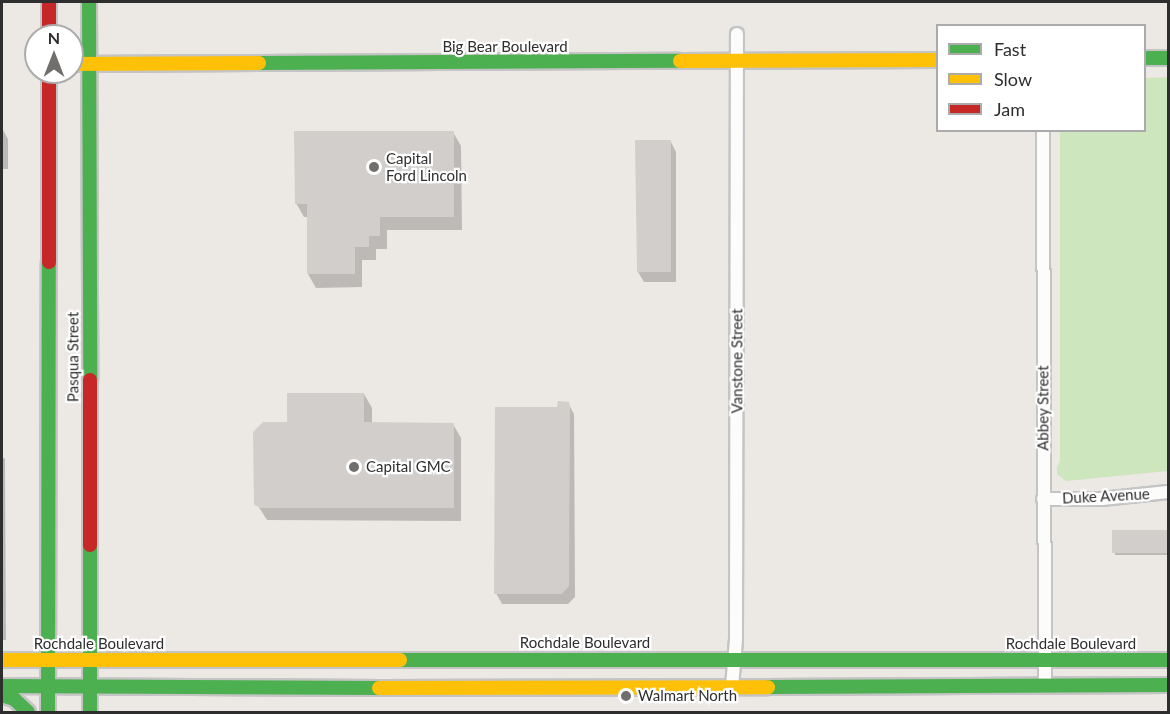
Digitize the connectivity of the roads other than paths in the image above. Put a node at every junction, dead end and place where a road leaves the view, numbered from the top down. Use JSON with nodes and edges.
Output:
{"nodes":[{"id":1,"x":49,"y":2,"type":"edge"},
{"id":2,"x":89,"y":2,"type":"edge"},
{"id":3,"x":49,"y":24,"type":"edge"},
{"id":4,"x":737,"y":34,"type":"dead end"},
{"id":5,"x":1146,"y":58,"type":"edge"},
{"id":6,"x":1168,"y":58,"type":"edge"},
{"id":7,"x":936,"y":60,"type":"edge"},
{"id":8,"x":738,"y":63,"type":"junction"},
{"id":9,"x":84,"y":64,"type":"edge"},
{"id":10,"x":89,"y":64,"type":"junction"},
{"id":11,"x":49,"y":84,"type":"edge"},
{"id":12,"x":1043,"y":132,"type":"edge"},
{"id":13,"x":1168,"y":492,"type":"edge"},
{"id":14,"x":1043,"y":500,"type":"junction"},
{"id":15,"x":2,"y":660,"type":"edge"},
{"id":16,"x":47,"y":660,"type":"junction"},
{"id":17,"x":91,"y":660,"type":"junction"},
{"id":18,"x":1045,"y":660,"type":"junction"},
{"id":19,"x":1168,"y":660,"type":"edge"},
{"id":20,"x":733,"y":661,"type":"junction"},
{"id":21,"x":1045,"y":685,"type":"junction"},
{"id":22,"x":1168,"y":685,"type":"edge"},
{"id":23,"x":2,"y":686,"type":"edge"},
{"id":24,"x":47,"y":687,"type":"junction"},
{"id":25,"x":90,"y":687,"type":"junction"},
{"id":26,"x":732,"y":687,"type":"junction"},
{"id":27,"x":2,"y":695,"type":"edge"},
{"id":28,"x":28,"y":712,"type":"edge"},
{"id":29,"x":48,"y":712,"type":"edge"},
{"id":30,"x":90,"y":712,"type":"edge"}],
"edges":[{"from":1,"to":3,"type":"street"},
{"from":2,"to":10,"type":"street","name":"Pasqua Street"},
{"from":4,"to":8,"type":"street","name":"Vanstone Street"},
{"from":5,"to":6,"type":"street"},
{"from":7,"to":8,"type":"street","name":"Big Bear Boulevard"},
{"from":8,"to":10,"type":"street","name":"Big Bear Boulevard"},
{"from":8,"to":20,"type":"street","name":"Vanstone Street"},
{"from":9,"to":10,"type":"street","name":"Big Bear Boulevard"},
{"from":10,"to":17,"type":"street","name":"Pasqua Street"},
{"from":11,"to":16,"type":"street","name":"Pasqua Street"},
{"from":12,"to":14,"type":"street","name":"Abbey Street"},
{"from":13,"to":14,"type":"street","name":"Duke Avenue"},
{"from":14,"to":18,"type":"street","name":"Abbey Street"},
{"from":15,"to":16,"type":"street","name":"Rochdale Boulevard"},
{"from":16,"to":17,"type":"street","name":"Rochdale Boulevard"},
{"from":16,"to":24,"type":"street","name":"Pasqua Street"},
{"from":17,"to":20,"type":"street","name":"Rochdale Boulevard"},
{"from":17,"to":25,"type":"street","name":"Pasqua Street"},
{"from":18,"to":19,"type":"street","name":"Rochdale Boulevard"},
{"from":18,"to":20,"type":"street","name":"Rochdale Boulevard"},
{"from":18,"to":21,"type":"street","name":"Abbey Street"},
{"from":20,"to":26,"type":"street","name":"Vanstone Street"},
{"from":21,"to":22,"type":"street"},
{"from":21,"to":26,"type":"street"},
{"from":23,"to":24,"type":"street"},
{"from":24,"to":25,"type":"street"},
{"from":24,"to":29,"type":"street","name":"Pasqua Street"},
{"from":25,"to":26,"type":"street"},
{"from":25,"to":30,"type":"street","name":"Pasqua Street"},
{"from":27,"to":28,"type":"street"}]}
